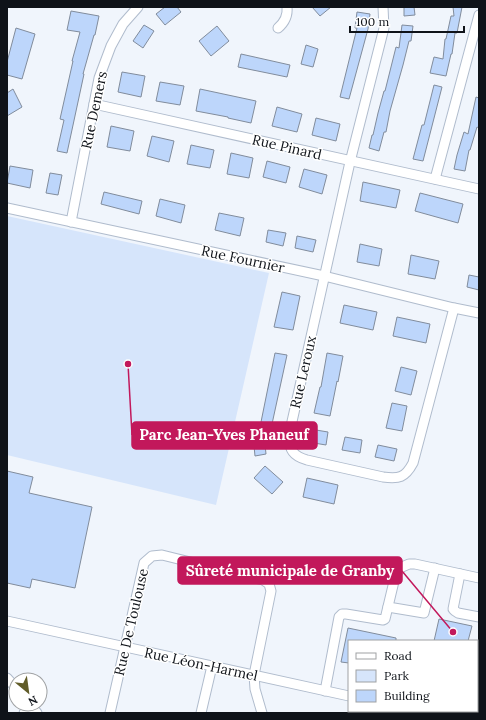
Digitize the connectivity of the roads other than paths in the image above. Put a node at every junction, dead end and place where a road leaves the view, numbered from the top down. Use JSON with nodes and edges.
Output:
{"nodes":[{"id":1,"x":138,"y":7,"type":"edge"},
{"id":2,"x":287,"y":7,"type":"edge"},
{"id":3,"x":383,"y":7,"type":"edge"},
{"id":4,"x":479,"y":15,"type":"edge"},
{"id":5,"x":278,"y":28,"type":"dead end"},
{"id":6,"x":94,"y":104,"type":"junction"},
{"id":7,"x":350,"y":162,"type":"junction"},
{"id":8,"x":435,"y":179,"type":"junction"},
{"id":9,"x":479,"y":189,"type":"edge"},
{"id":10,"x":7,"y":208,"type":"edge"},
{"id":11,"x":71,"y":222,"type":"junction"},
{"id":12,"x":324,"y":276,"type":"junction"},
{"id":13,"x":454,"y":308,"type":"junction"},
{"id":14,"x":479,"y":313,"type":"edge"},
{"id":15,"x":435,"y":568,"type":"junction"},
{"id":16,"x":460,"y":574,"type":"junction"},
{"id":17,"x":479,"y":578,"type":"edge"},
{"id":18,"x":388,"y":607,"type":"junction"},
{"id":19,"x":479,"y":617,"type":"edge"},
{"id":20,"x":7,"y":621,"type":"edge"},
{"id":21,"x":125,"y":647,"type":"junction"},
{"id":22,"x":212,"y":666,"type":"junction"},
{"id":23,"x":254,"y":675,"type":"junction"},
{"id":24,"x":325,"y":691,"type":"junction"},
{"id":25,"x":348,"y":696,"type":"edge"},
{"id":26,"x":110,"y":713,"type":"edge"},
{"id":27,"x":201,"y":713,"type":"edge"},
{"id":28,"x":262,"y":713,"type":"edge"}],
"edges":[{"from":1,"to":6,"type":"street","name":"Rue Demers"},
{"from":2,"to":5,"type":"street"},
{"from":3,"to":7,"type":"street","name":"Rue Leroux"},
{"from":4,"to":8,"type":"street"},
{"from":6,"to":7,"type":"street","name":"Rue Pinard"},
{"from":6,"to":11,"type":"street","name":"Rue Demers"},
{"from":7,"to":8,"type":"street","name":"Rue Pinard"},
{"from":7,"to":12,"type":"street","name":"Rue Leroux"},
{"from":8,"to":9,"type":"street","name":"Rue Pinard"},
{"from":10,"to":11,"type":"street","name":"Rue Fournier"},
{"from":11,"to":12,"type":"street","name":"Rue Fournier"},
{"from":12,"to":13,"type":"street","name":"Rue Fournier"},
{"from":12,"to":13,"type":"street","name":"Rue Leroux"},
{"from":13,"to":14,"type":"street","name":"Rue Fournier"},
{"from":15,"to":16,"type":"street"},
{"from":15,"to":18,"type":"street"},
{"from":15,"to":18,"type":"street"},
{"from":16,"to":17,"type":"street"},
{"from":16,"to":19,"type":"street"},
{"from":18,"to":24,"type":"street"},
{"from":20,"to":21,"type":"street","name":"Rue Léon-Harmel"},
{"from":21,"to":22,"type":"street","name":"Rue Léon-Harmel"},
{"from":21,"to":23,"type":"street","name":"Rue De Toulouse"},
{"from":21,"to":26,"type":"street","name":"Rue De Toulouse"},
{"from":22,"to":23,"type":"street","name":"Rue Léon-Harmel"},
{"from":22,"to":27,"type":"street"},
{"from":23,"to":24,"type":"street","name":"Rue Léon-Harmel"},
{"from":23,"to":28,"type":"street"},
{"from":24,"to":25,"type":"street","name":"Rue Léon-Harmel"}]}
